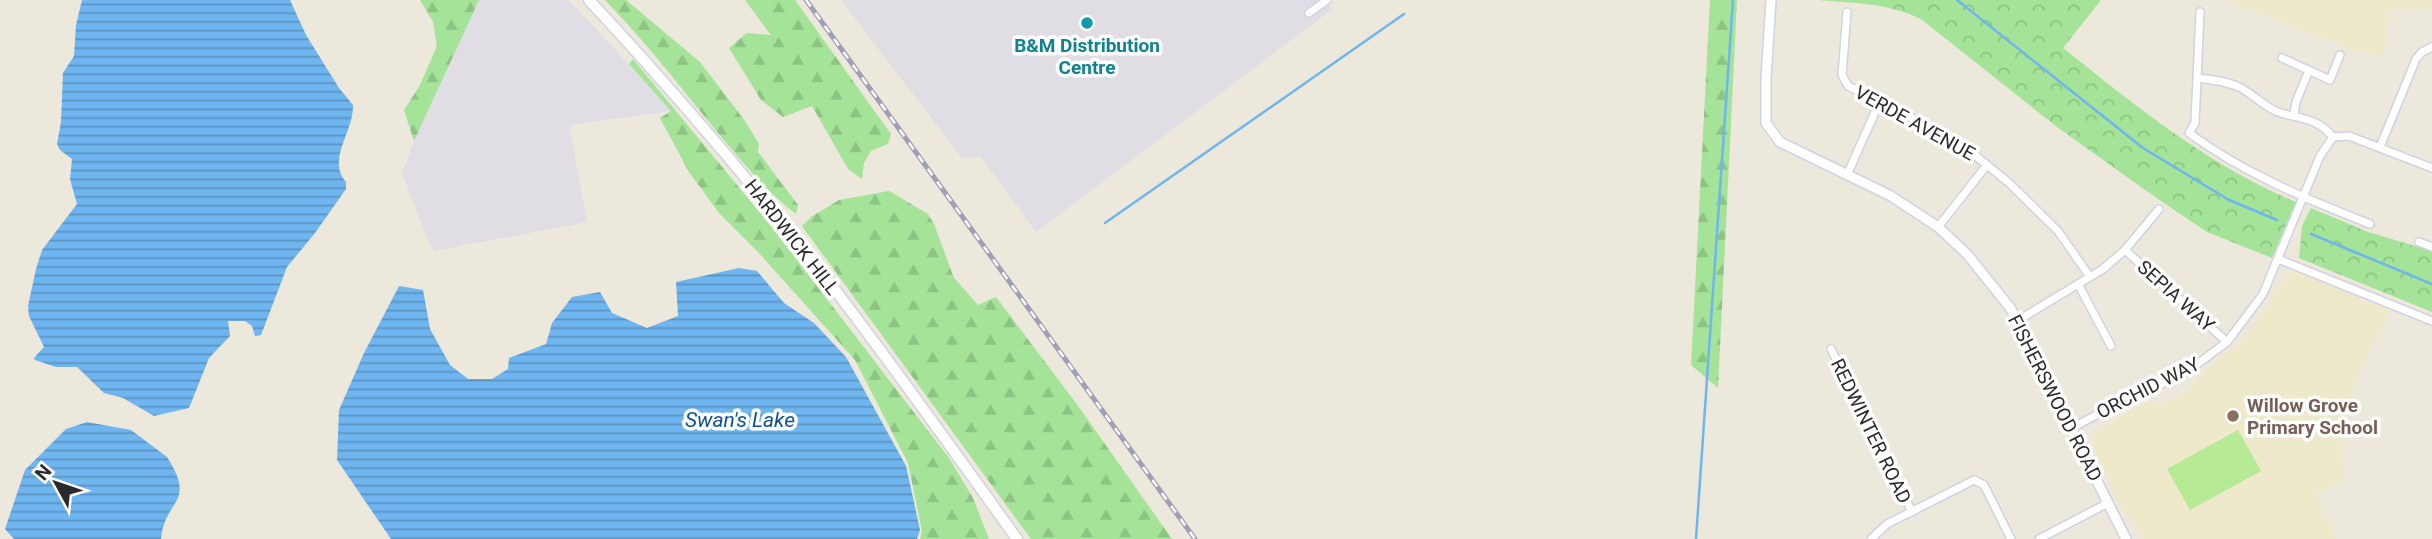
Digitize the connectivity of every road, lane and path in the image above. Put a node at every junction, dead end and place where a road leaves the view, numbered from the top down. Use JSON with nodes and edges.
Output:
{"nodes":[{"id":1,"x":589,"y":0,"type":"edge"},
{"id":2,"x":1326,"y":0,"type":"edge"},
{"id":3,"x":1771,"y":0,"type":"edge"},
{"id":4,"x":1847,"y":12,"type":"dead end"},
{"id":5,"x":2200,"y":12,"type":"dead end"},
{"id":6,"x":1309,"y":13,"type":"dead end"},
{"id":7,"x":2432,"y":47,"type":"edge"},
{"id":8,"x":2340,"y":55,"type":"dead end"},
{"id":9,"x":2281,"y":58,"type":"dead end"},
{"id":10,"x":2309,"y":70,"type":"junction"},
{"id":11,"x":2197,"y":78,"type":"junction"},
{"id":12,"x":1880,"y":101,"type":"junction"},
{"id":13,"x":2294,"y":115,"type":"junction"},
{"id":14,"x":2333,"y":137,"type":"junction"},
{"id":15,"x":2380,"y":147,"type":"junction"},
{"id":16,"x":1987,"y":165,"type":"junction"},
{"id":17,"x":2432,"y":168,"type":"edge"},
{"id":18,"x":1847,"y":175,"type":"junction"},
{"id":19,"x":2304,"y":198,"type":"junction"},
{"id":20,"x":2159,"y":209,"type":"dead end"},
{"id":21,"x":2370,"y":224,"type":"dead end"},
{"id":22,"x":1938,"y":227,"type":"junction"},
{"id":23,"x":2419,"y":242,"type":"dead end"},
{"id":24,"x":2432,"y":247,"type":"edge"},
{"id":25,"x":2125,"y":250,"type":"junction"},
{"id":26,"x":2278,"y":259,"type":"junction"},
{"id":27,"x":2090,"y":277,"type":"junction"},
{"id":28,"x":2078,"y":284,"type":"junction"},
{"id":29,"x":2426,"y":320,"type":"edge"},
{"id":30,"x":2017,"y":321,"type":"junction"},
{"id":31,"x":2227,"y":342,"type":"junction"},
{"id":32,"x":2111,"y":345,"type":"dead end"},
{"id":33,"x":1831,"y":349,"type":"dead end"},
{"id":34,"x":2070,"y":429,"type":"junction"},
{"id":35,"x":2108,"y":503,"type":"junction"},
{"id":36,"x":1912,"y":512,"type":"junction"},
{"id":37,"x":1017,"y":539,"type":"edge"},
{"id":38,"x":1871,"y":539,"type":"edge"},
{"id":39,"x":2011,"y":539,"type":"edge"},
{"id":40,"x":2039,"y":539,"type":"edge"},
{"id":41,"x":2126,"y":539,"type":"edge"}],
"edges":[{"from":1,"to":37,"type":"main road","name":"HARDWICK HILL"},
{"from":2,"to":6,"type":"street"},
{"from":3,"to":18,"type":"street","name":"FISHERSWOOD ROAD"},
{"from":4,"to":12,"type":"street","name":"VERDE AVENUE"},
{"from":5,"to":11,"type":"street"},
{"from":7,"to":15,"type":"street"},
{"from":8,"to":10,"type":"street"},
{"from":9,"to":10,"type":"street"},
{"from":10,"to":13,"type":"street"},
{"from":11,"to":13,"type":"street"},
{"from":11,"to":19,"type":"street"},
{"from":12,"to":16,"type":"street","name":"VERDE AVENUE"},
{"from":12,"to":18,"type":"street"},
{"from":13,"to":14,"type":"street"},
{"from":14,"to":15,"type":"street"},
{"from":14,"to":19,"type":"street","name":"ORCHID WAY"},
{"from":15,"to":17,"type":"street"},
{"from":16,"to":22,"type":"street"},
{"from":16,"to":27,"type":"street","name":"VERDE AVENUE"},
{"from":18,"to":22,"type":"street","name":"FISHERSWOOD ROAD"},
{"from":19,"to":21,"type":"street"},
{"from":19,"to":26,"type":"street","name":"ORCHID WAY"},
{"from":20,"to":25,"type":"street"},
{"from":22,"to":30,"type":"street","name":"FISHERSWOOD ROAD"},
{"from":23,"to":24,"type":"street"},
{"from":25,"to":27,"type":"street"},
{"from":25,"to":31,"type":"street","name":"SEPIA WAY"},
{"from":26,"to":29,"type":"street"},
{"from":26,"to":31,"type":"street","name":"ORCHID WAY"},
{"from":27,"to":28,"type":"street"},
{"from":28,"to":30,"type":"street"},
{"from":28,"to":32,"type":"street"},
{"from":30,"to":34,"type":"street","name":"FISHERSWOOD ROAD"},
{"from":31,"to":34,"type":"street","name":"ORCHID WAY"},
{"from":33,"to":36,"type":"street","name":"REDWINTER ROAD"},
{"from":34,"to":35,"type":"street","name":"FISHERSWOOD ROAD"},
{"from":35,"to":40,"type":"street"},
{"from":35,"to":41,"type":"street","name":"FISHERSWOOD ROAD"},
{"from":36,"to":38,"type":"street"},
{"from":36,"to":39,"type":"street"}]}
